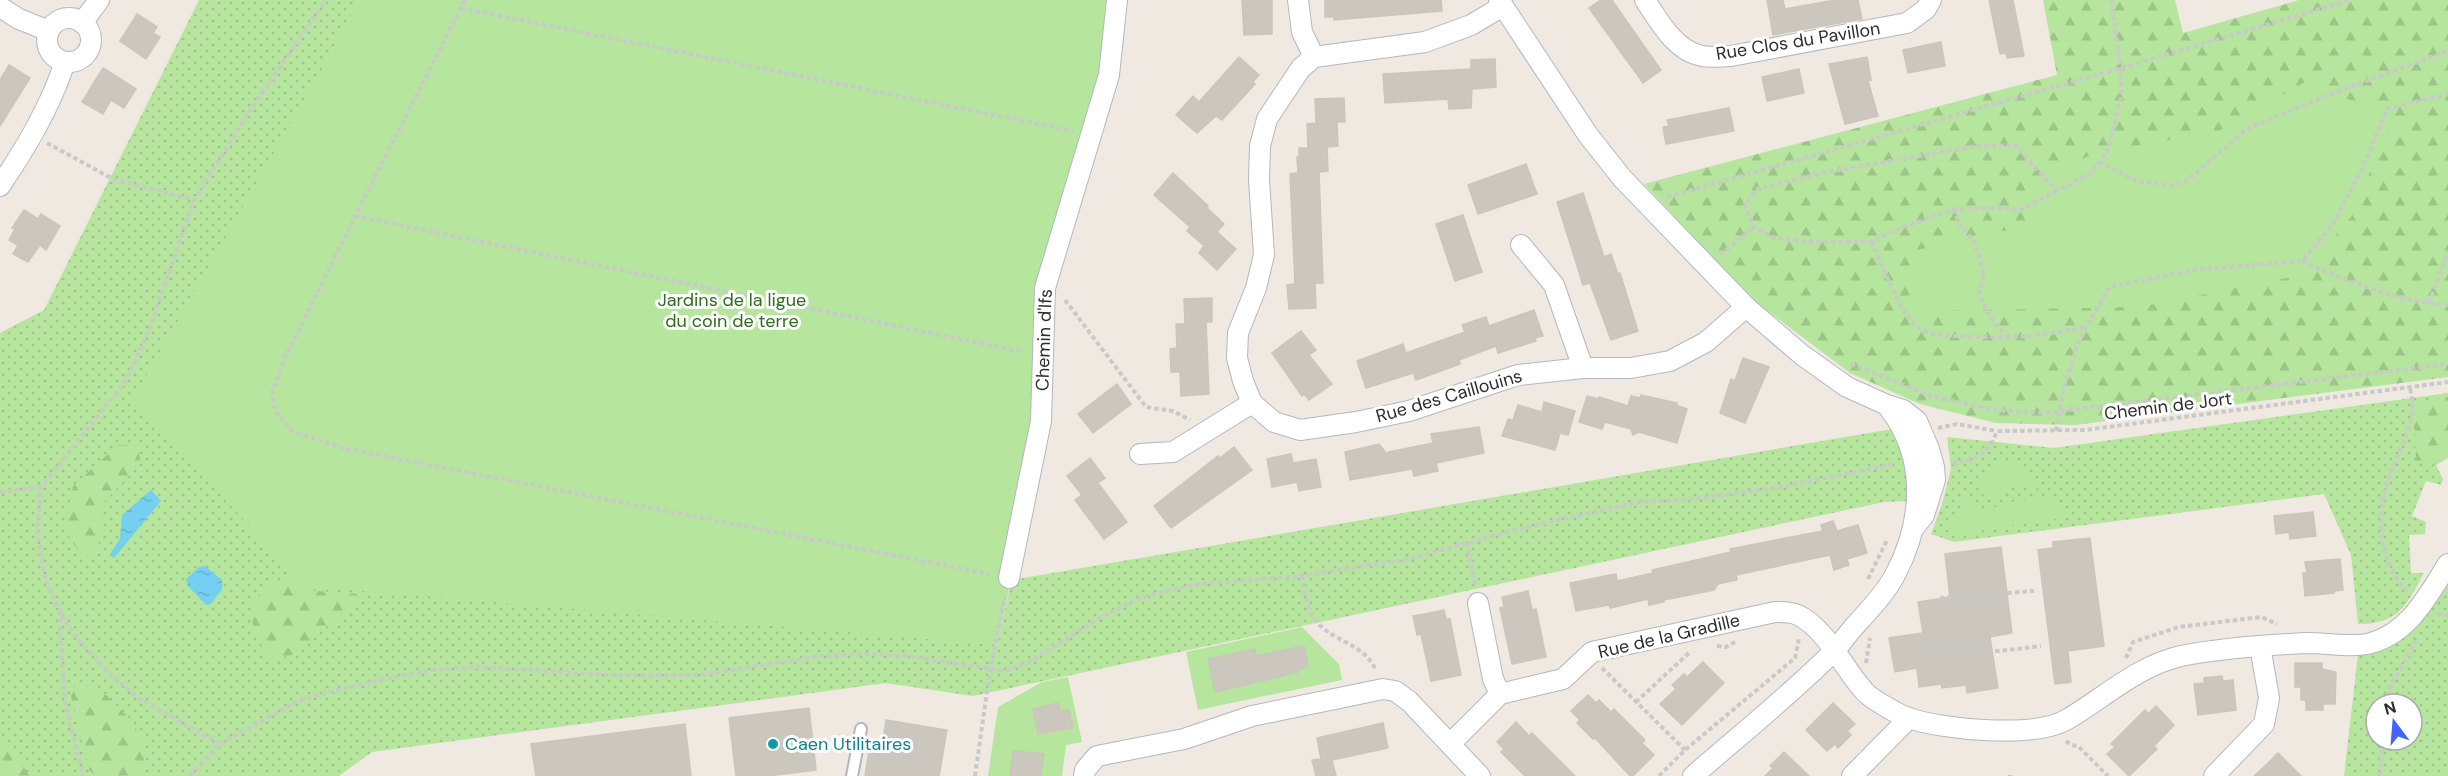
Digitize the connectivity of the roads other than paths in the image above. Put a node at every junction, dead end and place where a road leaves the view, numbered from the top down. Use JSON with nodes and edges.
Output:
{"nodes":[{"id":1,"x":99,"y":0,"type":"edge"},
{"id":2,"x":1117,"y":0,"type":"edge"},
{"id":3,"x":1298,"y":0,"type":"edge"},
{"id":4,"x":1645,"y":0,"type":"edge"},
{"id":5,"x":1931,"y":0,"type":"edge"},
{"id":6,"x":1501,"y":3,"type":"edge"},
{"id":7,"x":0,"y":7,"type":"edge"},
{"id":8,"x":82,"y":22,"type":"junction"},
{"id":9,"x":49,"y":31,"type":"junction"},
{"id":10,"x":1314,"y":57,"type":"junction"},
{"id":11,"x":65,"y":62,"type":"junction"},
{"id":12,"x":0,"y":186,"type":"edge"},
{"id":13,"x":1521,"y":245,"type":"dead end"},
{"id":14,"x":1746,"y":307,"type":"junction"},
{"id":15,"x":1583,"y":368,"type":"junction"},
{"id":16,"x":1252,"y":403,"type":"junction"},
{"id":17,"x":1887,"y":405,"type":"junction"},
{"id":18,"x":1140,"y":454,"type":"dead end"},
{"id":19,"x":1913,"y":529,"type":"junction"},
{"id":20,"x":2448,"y":564,"type":"edge"},
{"id":21,"x":1009,"y":578,"type":"road end"},
{"id":22,"x":1479,"y":603,"type":"road end"},
{"id":23,"x":2260,"y":646,"type":"junction"},
{"id":24,"x":1835,"y":651,"type":"junction"},
{"id":25,"x":1500,"y":694,"type":"junction"},
{"id":26,"x":1909,"y":718,"type":"junction"},
{"id":27,"x":861,"y":729,"type":"dead end"},
{"id":28,"x":1450,"y":744,"type":"junction"},
{"id":29,"x":852,"y":776,"type":"edge"},
{"id":30,"x":1084,"y":776,"type":"edge"},
{"id":31,"x":1480,"y":776,"type":"edge"},
{"id":32,"x":1693,"y":776,"type":"edge"},
{"id":33,"x":1852,"y":776,"type":"edge"},
{"id":34,"x":2214,"y":776,"type":"edge"}],
"edges":[{"from":1,"to":8,"type":"street"},
{"from":2,"to":21,"type":"street","name":"Chemin d'Ifs"},
{"from":3,"to":10,"type":"street"},
{"from":4,"to":5,"type":"street","name":"Rue Clos du Pavillon"},
{"from":6,"to":10,"type":"street"},
{"from":6,"to":14,"type":"street"},
{"from":7,"to":9,"type":"street"},
{"from":8,"to":9,"type":"street"},
{"from":8,"to":11,"type":"street"},
{"from":9,"to":11,"type":"street"},
{"from":10,"to":16,"type":"street","name":"Rue des Caillouins"},
{"from":11,"to":12,"type":"street"},
{"from":13,"to":15,"type":"street"},
{"from":14,"to":15,"type":"street","name":"Rue des Caillouins"},
{"from":14,"to":17,"type":"street"},
{"from":15,"to":16,"type":"street","name":"Rue des Caillouins"},
{"from":16,"to":18,"type":"street"},
{"from":17,"to":19,"type":"street"},
{"from":17,"to":19,"type":"street"},
{"from":19,"to":24,"type":"street"},
{"from":20,"to":23,"type":"street"},
{"from":22,"to":25,"type":"street"},
{"from":23,"to":26,"type":"street"},
{"from":23,"to":34,"type":"street"},
{"from":24,"to":25,"type":"street","name":"Rue de la Gradille"},
{"from":24,"to":26,"type":"street","name":"Rue de la Gradille"},
{"from":24,"to":32,"type":"street"},
{"from":25,"to":28,"type":"street"},
{"from":26,"to":33,"type":"street"},
{"from":27,"to":29,"type":"lane"},
{"from":28,"to":30,"type":"street"},
{"from":28,"to":31,"type":"street"}]}
